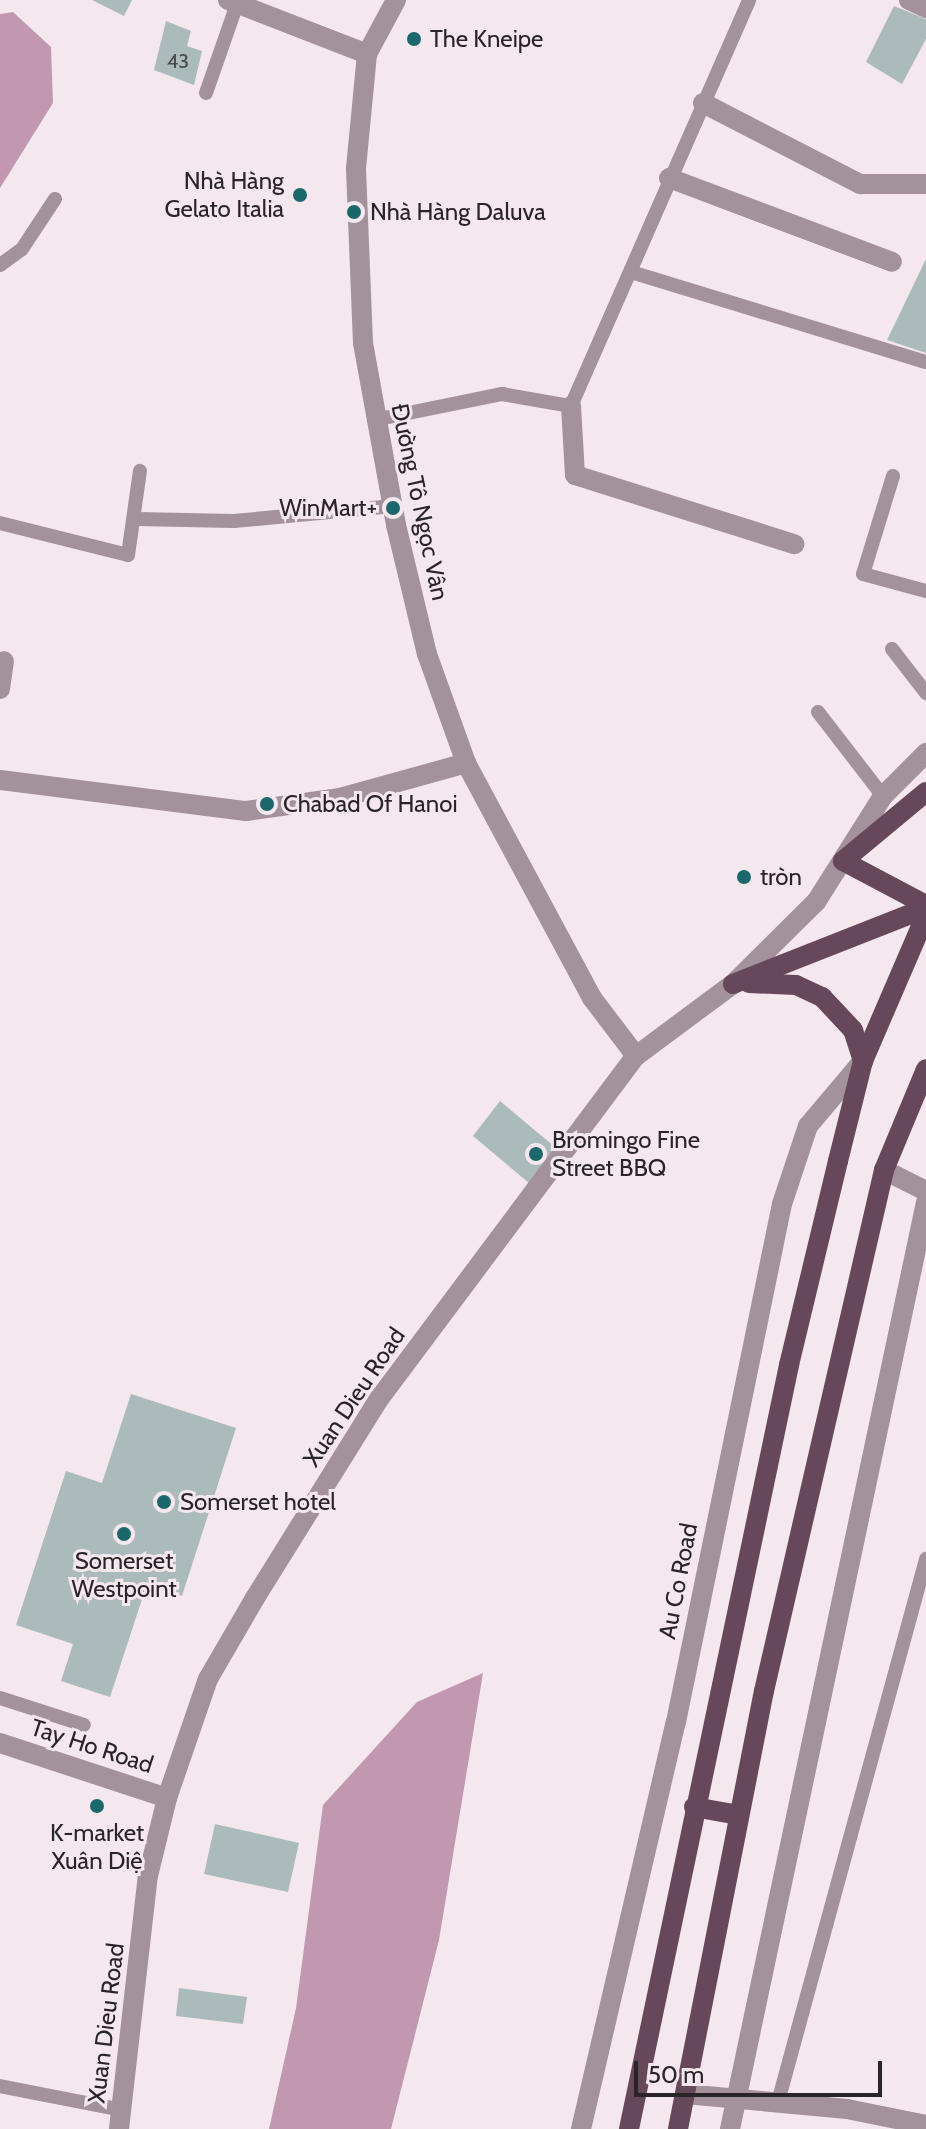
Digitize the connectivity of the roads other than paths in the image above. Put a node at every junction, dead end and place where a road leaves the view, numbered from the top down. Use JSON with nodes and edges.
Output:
{"nodes":[{"id":1,"x":396,"y":0,"type":"edge"},
{"id":2,"x":749,"y":0,"type":"edge"},
{"id":3,"x":909,"y":0,"type":"edge"},
{"id":4,"x":233,"y":2,"type":"edge"},
{"id":5,"x":926,"y":8,"type":"edge"},
{"id":6,"x":367,"y":54,"type":"junction"},
{"id":7,"x":206,"y":93,"type":"dead end"},
{"id":8,"x":703,"y":103,"type":"junction"},
{"id":9,"x":669,"y":178,"type":"junction"},
{"id":10,"x":926,"y":184,"type":"edge"},
{"id":11,"x":55,"y":199,"type":"dead end"},
{"id":12,"x":892,"y":262,"type":"dead end"},
{"id":13,"x":0,"y":265,"type":"edge"},
{"id":14,"x":631,"y":272,"type":"junction"},
{"id":15,"x":926,"y":362,"type":"edge"},
{"id":16,"x":571,"y":406,"type":"junction"},
{"id":17,"x":374,"y":420,"type":"junction"},
{"id":18,"x":140,"y":471,"type":"dead end"},
{"id":19,"x":893,"y":476,"type":"dead end"},
{"id":20,"x":393,"y":506,"type":"junction"},
{"id":21,"x":136,"y":519,"type":"junction"},
{"id":22,"x":0,"y":523,"type":"edge"},
{"id":23,"x":794,"y":544,"type":"dead end"},
{"id":24,"x":926,"y":591,"type":"edge"},
{"id":25,"x":892,"y":649,"type":"dead end"},
{"id":26,"x":4,"y":661,"type":"dead end"},
{"id":27,"x":0,"y":689,"type":"edge"},
{"id":28,"x":926,"y":693,"type":"edge"},
{"id":29,"x":818,"y":712,"type":"dead end"},
{"id":30,"x":926,"y":753,"type":"edge"},
{"id":31,"x":466,"y":763,"type":"junction"},
{"id":32,"x":0,"y":780,"type":"edge"},
{"id":33,"x":926,"y":792,"type":"edge"},
{"id":34,"x":883,"y":796,"type":"junction"},
{"id":35,"x":843,"y":861,"type":"junction"},
{"id":36,"x":926,"y":906,"type":"edge"},
{"id":37,"x":926,"y":915,"type":"edge"},
{"id":38,"x":733,"y":984,"type":"junction"},
{"id":39,"x":636,"y":1056,"type":"junction"},
{"id":40,"x":863,"y":1061,"type":"junction"},
{"id":41,"x":926,"y":1069,"type":"edge"},
{"id":42,"x":884,"y":1170,"type":"junction"},
{"id":43,"x":926,"y":1191,"type":"edge"},
{"id":44,"x":926,"y":1202,"type":"edge"},
{"id":45,"x":926,"y":1559,"type":"edge"},
{"id":46,"x":0,"y":1698,"type":"edge"},
{"id":47,"x":84,"y":1725,"type":"dead end"},
{"id":48,"x":0,"y":1743,"type":"edge"},
{"id":49,"x":167,"y":1798,"type":"junction"},
{"id":50,"x":694,"y":1807,"type":"junction"},
{"id":51,"x":739,"y":1815,"type":"junction"},
{"id":52,"x":0,"y":2086,"type":"edge"},
{"id":53,"x":685,"y":2094,"type":"junction"},
{"id":54,"x":736,"y":2097,"type":"junction"},
{"id":55,"x":778,"y":2102,"type":"junction"},
{"id":56,"x":121,"y":2120,"type":"edge"},
{"id":57,"x":926,"y":2125,"type":"edge"},
{"id":58,"x":581,"y":2129,"type":"edge"},
{"id":59,"x":629,"y":2129,"type":"edge"},
{"id":60,"x":678,"y":2129,"type":"edge"},
{"id":61,"x":730,"y":2129,"type":"edge"}],
"edges":[{"from":1,"to":6,"type":"street"},
{"from":2,"to":8,"type":"lane"},
{"from":3,"to":5,"type":"street"},
{"from":4,"to":6,"type":"street"},
{"from":4,"to":7,"type":"lane"},
{"from":6,"to":17,"type":"street","name":"Đường Tô Ngọc Vân"},
{"from":8,"to":9,"type":"lane"},
{"from":8,"to":10,"type":"street"},
{"from":9,"to":12,"type":"street"},
{"from":9,"to":14,"type":"lane"},
{"from":11,"to":13,"type":"lane"},
{"from":14,"to":15,"type":"lane"},
{"from":14,"to":16,"type":"lane"},
{"from":16,"to":17,"type":"lane"},
{"from":16,"to":23,"type":"street"},
{"from":17,"to":20,"type":"street","name":"Đường Tô Ngọc Vân"},
{"from":18,"to":21,"type":"lane"},
{"from":19,"to":24,"type":"lane"},
{"from":20,"to":21,"type":"lane"},
{"from":20,"to":31,"type":"street","name":"Đường Tô Ngọc Vân"},
{"from":21,"to":22,"type":"lane"},
{"from":25,"to":28,"type":"lane"},
{"from":26,"to":27,"type":"street"},
{"from":29,"to":34,"type":"lane"},
{"from":30,"to":34,"type":"street"},
{"from":31,"to":32,"type":"street"},
{"from":31,"to":39,"type":"street","name":"Đường Tô Ngọc Vân"},
{"from":33,"to":35,"type":"main road"},
{"from":34,"to":35,"type":"street"},
{"from":35,"to":36,"type":"main road"},
{"from":35,"to":38,"type":"street","name":"Xuan Dieu Road"},
{"from":36,"to":38,"type":"main road"},
{"from":37,"to":40,"type":"main road","name":"Au Co Road"},
{"from":38,"to":39,"type":"street","name":"Xuan Dieu Road"},
{"from":38,"to":40,"type":"main road"},
{"from":39,"to":49,"type":"street","name":"Xuan Dieu Road"},
{"from":40,"to":50,"type":"main road","name":"Au Co Road"},
{"from":40,"to":58,"type":"street","name":"Au Co Road"},
{"from":41,"to":42,"type":"main road"},
{"from":42,"to":43,"type":"street"},
{"from":42,"to":51,"type":"main road"},
{"from":44,"to":54,"type":"street"},
{"from":45,"to":55,"type":"lane"},
{"from":46,"to":47,"type":"lane"},
{"from":48,"to":49,"type":"street","name":"Tay Ho Road"},
{"from":49,"to":56,"type":"street","name":"Xuan Dieu Road"},
{"from":50,"to":51,"type":"main road"},
{"from":50,"to":59,"type":"main road","name":"Au Co Road"},
{"from":51,"to":53,"type":"main road"},
{"from":52,"to":56,"type":"lane"},
{"from":53,"to":54,"type":"street"},
{"from":53,"to":60,"type":"main road"},
{"from":54,"to":55,"type":"street"},
{"from":54,"to":61,"type":"street"},
{"from":55,"to":57,"type":"street"}]}
